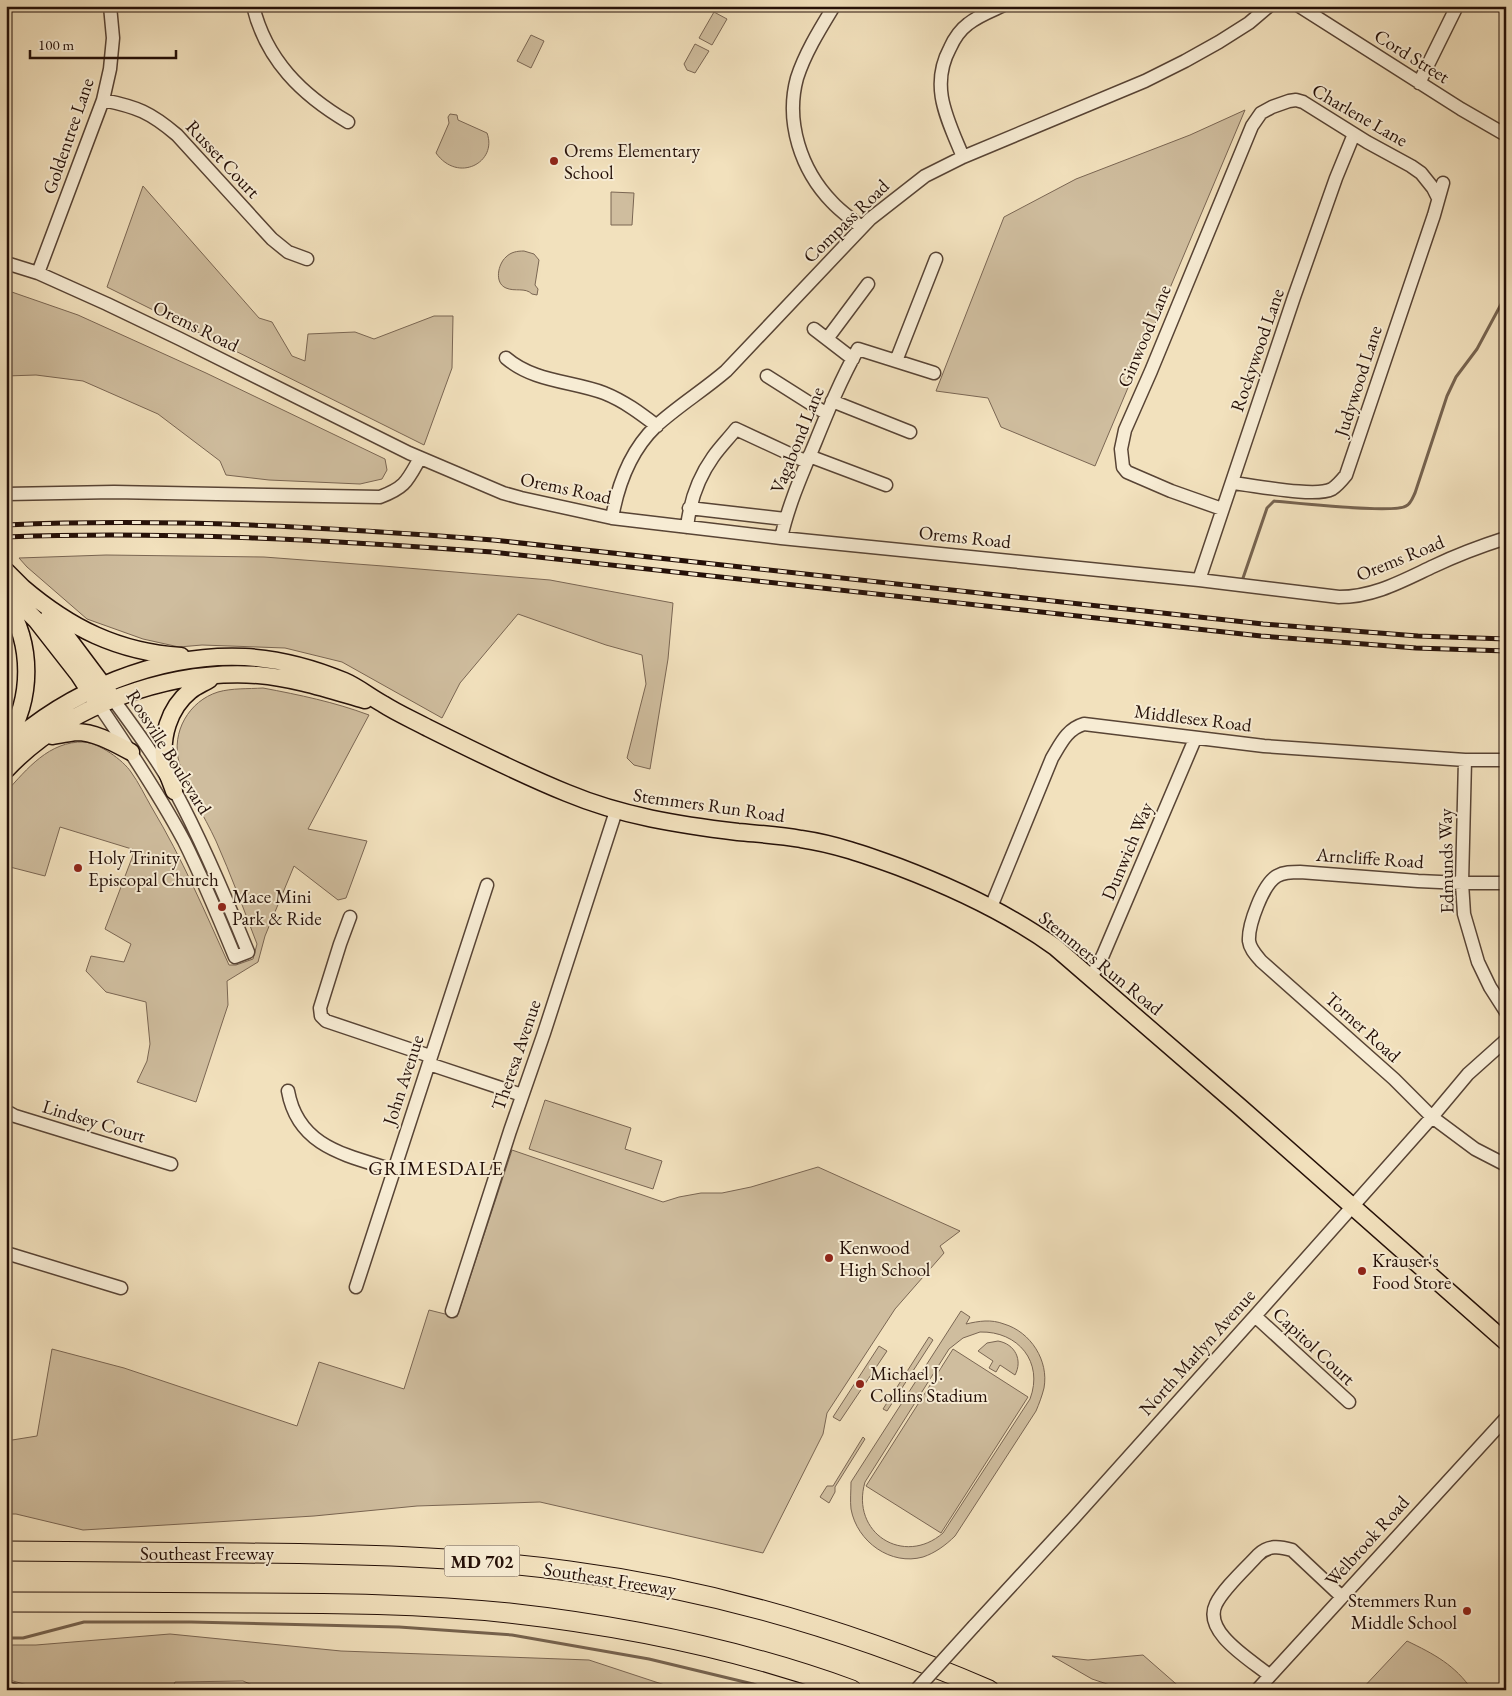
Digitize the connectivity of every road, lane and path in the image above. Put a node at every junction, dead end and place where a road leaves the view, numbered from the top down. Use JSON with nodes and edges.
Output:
{"nodes":[{"id":1,"x":110,"y":6,"type":"edge"},
{"id":2,"x":253,"y":6,"type":"edge"},
{"id":3,"x":834,"y":6,"type":"edge"},
{"id":4,"x":1002,"y":6,"type":"edge"},
{"id":5,"x":1269,"y":6,"type":"edge"},
{"id":6,"x":1299,"y":6,"type":"edge"},
{"id":7,"x":1458,"y":6,"type":"edge"},
{"id":8,"x":1419,"y":83,"type":"junction"},
{"id":9,"x":103,"y":100,"type":"junction"},
{"id":10,"x":348,"y":122,"type":"dead end"},
{"id":11,"x":1254,"y":122,"type":"joint"},
{"id":12,"x":1354,"y":134,"type":"junction"},
{"id":13,"x":1506,"y":135,"type":"edge"},
{"id":14,"x":963,"y":157,"type":"junction"},
{"id":15,"x":1442,"y":183,"type":"dead end"},
{"id":16,"x":1438,"y":198,"type":"junction"},
{"id":17,"x":861,"y":227,"type":"junction"},
{"id":18,"x":307,"y":258,"type":"dead end"},
{"id":19,"x":936,"y":259,"type":"dead end"},
{"id":20,"x":6,"y":263,"type":"edge"},
{"id":21,"x":38,"y":273,"type":"junction"},
{"id":22,"x":868,"y":284,"type":"dead end"},
{"id":23,"x":814,"y":330,"type":"dead end"},
{"id":24,"x":827,"y":339,"type":"junction"},
{"id":25,"x":506,"y":358,"type":"dead end"},
{"id":26,"x":853,"y":359,"type":"junction"},
{"id":27,"x":896,"y":360,"type":"junction"},
{"id":28,"x":934,"y":373,"type":"dead end"},
{"id":29,"x":767,"y":376,"type":"dead end"},
{"id":30,"x":832,"y":401,"type":"junction"},
{"id":31,"x":827,"y":414,"type":"junction"},
{"id":32,"x":656,"y":426,"type":"junction"},
{"id":33,"x":910,"y":432,"type":"dead end"},
{"id":34,"x":420,"y":458,"type":"junction"},
{"id":35,"x":808,"y":459,"type":"junction"},
{"id":36,"x":1232,"y":483,"type":"junction"},
{"id":37,"x":886,"y":485,"type":"dead end"},
{"id":38,"x":6,"y":494,"type":"edge"},
{"id":39,"x":689,"y":508,"type":"junction"},
{"id":40,"x":1222,"y":509,"type":"junction"},
{"id":41,"x":612,"y":518,"type":"junction"},
{"id":42,"x":786,"y":519,"type":"junction"},
{"id":43,"x":687,"y":527,"type":"junction"},
{"id":44,"x":781,"y":538,"type":"junction"},
{"id":45,"x":1506,"y":538,"type":"edge"},
{"id":46,"x":1199,"y":580,"type":"junction"},
{"id":47,"x":12,"y":581,"type":"edge"},
{"id":48,"x":6,"y":602,"type":"edge"},
{"id":49,"x":213,"y":659,"type":"junction"},
{"id":50,"x":218,"y":675,"type":"junction"},
{"id":51,"x":102,"y":695,"type":"junction"},
{"id":52,"x":386,"y":706,"type":"junction"},
{"id":53,"x":44,"y":737,"type":"junction"},
{"id":54,"x":1195,"y":739,"type":"junction"},
{"id":55,"x":6,"y":741,"type":"edge"},
{"id":56,"x":6,"y":748,"type":"edge"},
{"id":57,"x":131,"y":752,"type":"junction"},
{"id":58,"x":1465,"y":760,"type":"junction"},
{"id":59,"x":1506,"y":760,"type":"edge"},
{"id":60,"x":6,"y":770,"type":"edge"},
{"id":61,"x":174,"y":791,"type":"junction"},
{"id":62,"x":616,"y":812,"type":"junction"},
{"id":63,"x":1462,"y":883,"type":"junction"},
{"id":64,"x":1506,"y":883,"type":"edge"},
{"id":65,"x":487,"y":885,"type":"dead end"},
{"id":66,"x":1267,"y":887,"type":"joint"},
{"id":67,"x":991,"y":907,"type":"junction"},
{"id":68,"x":350,"y":917,"type":"dead end"},
{"id":69,"x":1091,"y":978,"type":"junction"},
{"id":70,"x":1506,"y":1012,"type":"edge"},
{"id":71,"x":1506,"y":1040,"type":"edge"},
{"id":72,"x":429,"y":1060,"type":"junction"},
{"id":73,"x":288,"y":1091,"type":"dead end"},
{"id":74,"x":522,"y":1095,"type":"junction"},
{"id":75,"x":6,"y":1110,"type":"edge"},
{"id":76,"x":1432,"y":1117,"type":"junction"},
{"id":77,"x":171,"y":1164,"type":"dead end"},
{"id":78,"x":1506,"y":1165,"type":"edge"},
{"id":79,"x":393,"y":1170,"type":"junction"},
{"id":80,"x":1352,"y":1206,"type":"junction"},
{"id":81,"x":6,"y":1253,"type":"edge"},
{"id":82,"x":356,"y":1286,"type":"dead end"},
{"id":83,"x":122,"y":1288,"type":"dead end"},
{"id":84,"x":452,"y":1311,"type":"dead end"},
{"id":85,"x":1255,"y":1316,"type":"junction"},
{"id":86,"x":1506,"y":1342,"type":"edge"},
{"id":87,"x":1348,"y":1402,"type":"dead end"},
{"id":88,"x":1506,"y":1418,"type":"edge"},
{"id":89,"x":6,"y":1551,"type":"edge"},
{"id":90,"x":1342,"y":1597,"type":"junction"},
{"id":91,"x":6,"y":1602,"type":"edge"},
{"id":92,"x":944,"y":1670,"type":"junction"},
{"id":93,"x":1269,"y":1675,"type":"junction"},
{"id":94,"x":6,"y":1688,"type":"edge"},
{"id":95,"x":14,"y":1690,"type":"edge"},
{"id":96,"x":852,"y":1690,"type":"edge"},
{"id":97,"x":916,"y":1690,"type":"edge"},
{"id":98,"x":989,"y":1690,"type":"edge"},
{"id":99,"x":997,"y":1690,"type":"edge"},
{"id":100,"x":1257,"y":1690,"type":"edge"}],
"edges":[{"from":1,"to":9,"type":"street","name":"Goldentree Lane"},
{"from":2,"to":10,"type":"street"},
{"from":3,"to":17,"type":"street"},
{"from":4,"to":14,"type":"street"},
{"from":5,"to":14,"type":"street","name":"Compass Road"},
{"from":6,"to":8,"type":"street","name":"Cord Street"},
{"from":7,"to":8,"type":"street"},
{"from":8,"to":13,"type":"street","name":"Cord Street"},
{"from":9,"to":18,"type":"street","name":"Russet Court"},
{"from":9,"to":21,"type":"street","name":"Goldentree Lane"},
{"from":11,"to":12,"type":"street","name":"Charlene Lane"},
{"from":11,"to":40,"type":"street","name":"Ginwood Lane"},
{"from":12,"to":16,"type":"street","name":"Charlene Lane"},
{"from":12,"to":36,"type":"street","name":"Rockywood Lane"},
{"from":14,"to":17,"type":"street","name":"Compass Road"},
{"from":15,"to":16,"type":"street","name":"Judywood Lane"},
{"from":16,"to":36,"type":"street","name":"Judywood Lane"},
{"from":17,"to":32,"type":"street","name":"Compass Road"},
{"from":19,"to":27,"type":"street"},
{"from":20,"to":21,"type":"street","name":"Orems Road"},
{"from":21,"to":34,"type":"street","name":"Orems Road"},
{"from":22,"to":24,"type":"street"},
{"from":23,"to":24,"type":"street"},
{"from":24,"to":26,"type":"street"},
{"from":25,"to":32,"type":"street"},
{"from":26,"to":27,"type":"street"},
{"from":26,"to":30,"type":"street","name":"Vagabond Lane"},
{"from":27,"to":28,"type":"street"},
{"from":29,"to":31,"type":"street"},
{"from":30,"to":31,"type":"street","name":"Vagabond Lane"},
{"from":30,"to":33,"type":"street"},
{"from":31,"to":35,"type":"street","name":"Vagabond Lane"},
{"from":32,"to":41,"type":"street","name":"Compass Road"},
{"from":34,"to":38,"type":"street"},
{"from":34,"to":41,"type":"street","name":"Orems Road"},
{"from":35,"to":37,"type":"street"},
{"from":35,"to":39,"type":"street"},
{"from":35,"to":42,"type":"street","name":"Vagabond Lane"},
{"from":36,"to":40,"type":"street","name":"Rockywood Lane"},
{"from":39,"to":42,"type":"street"},
{"from":39,"to":43,"type":"street"},
{"from":40,"to":46,"type":"street","name":"Rockywood Lane"},
{"from":41,"to":43,"type":"street","name":"Orems Road"},
{"from":42,"to":44,"type":"street","name":"Vagabond Lane"},
{"from":43,"to":44,"type":"street","name":"Orems Road"},
{"from":44,"to":46,"type":"street","name":"Orems Road"},
{"from":45,"to":46,"type":"street","name":"Orems Road"},
{"from":47,"to":49,"type":"main road"},
{"from":47,"to":51,"type":"main road","name":"Rossville Boulevard"},
{"from":48,"to":55,"type":"main road"},
{"from":49,"to":51,"type":"main road","name":"Stemmers Run Road"},
{"from":49,"to":52,"type":"main road","name":"Stemmers Run Road"},
{"from":50,"to":51,"type":"main road","name":"Stemmers Run Road"},
{"from":50,"to":52,"type":"main road","name":"Stemmers Run Road"},
{"from":50,"to":61,"type":"main road"},
{"from":51,"to":53,"type":"main road"},
{"from":51,"to":56,"type":"main road"},
{"from":51,"to":57,"type":"street","name":"Rossville Boulevard"},
{"from":51,"to":61,"type":"street","name":"Rossville Boulevard"},
{"from":52,"to":62,"type":"main road","name":"Stemmers Run Road"},
{"from":53,"to":57,"type":"main road"},
{"from":53,"to":60,"type":"main road"},
{"from":54,"to":58,"type":"street","name":"Middlesex Road"},
{"from":54,"to":67,"type":"street","name":"Middlesex Road"},
{"from":54,"to":69,"type":"street","name":"Dunwich Way"},
{"from":57,"to":61,"type":"street","name":"Rossville Boulevard"},
{"from":58,"to":59,"type":"street","name":"Middlesex Road"},
{"from":58,"to":63,"type":"street","name":"Edmunds Way"},
{"from":62,"to":67,"type":"main road","name":"Stemmers Run Road"},
{"from":62,"to":74,"type":"street","name":"Theresa Avenue"},
{"from":63,"to":64,"type":"street","name":"Arncliffe Road"},
{"from":63,"to":66,"type":"street","name":"Arncliffe Road"},
{"from":63,"to":70,"type":"street","name":"Edmunds Way"},
{"from":65,"to":72,"type":"street","name":"John Avenue"},
{"from":66,"to":76,"type":"street","name":"Torner Road"},
{"from":67,"to":69,"type":"main road","name":"Stemmers Run Road"},
{"from":68,"to":72,"type":"street"},
{"from":69,"to":80,"type":"main road","name":"Stemmers Run Road"},
{"from":71,"to":76,"type":"street","name":"North Marlyn Avenue"},
{"from":72,"to":74,"type":"street"},
{"from":72,"to":79,"type":"street","name":"John Avenue"},
{"from":73,"to":79,"type":"street"},
{"from":74,"to":84,"type":"street","name":"Theresa Avenue"},
{"from":75,"to":77,"type":"street","name":"Lindsey Court"},
{"from":76,"to":78,"type":"street","name":"Torner Road"},
{"from":76,"to":80,"type":"street","name":"North Marlyn Avenue"},
{"from":79,"to":82,"type":"street","name":"John Avenue"},
{"from":80,"to":85,"type":"street","name":"North Marlyn Avenue"},
{"from":80,"to":86,"type":"main road","name":"Stemmers Run Road"},
{"from":81,"to":83,"type":"street"},
{"from":85,"to":87,"type":"street","name":"Capitol Court"},
{"from":85,"to":97,"type":"street","name":"North Marlyn Avenue","bridge":true},
{"from":88,"to":90,"type":"street","name":"Welbrook Road"},
{"from":89,"to":92,"type":"highway","name":"Southeast Freeway","number":"MD 702"},
{"from":90,"to":93,"type":"street","name":"Welbrook Road"},
{"from":90,"to":93,"type":"street"},
{"from":91,"to":96,"type":"highway"},
{"from":92,"to":98,"type":"highway","name":"Southeast Freeway","number":"MD 702"},
{"from":92,"to":99,"type":"highway"},
{"from":93,"to":100,"type":"street","name":"Welbrook Road"},
{"from":94,"to":95,"type":"street"}]}
